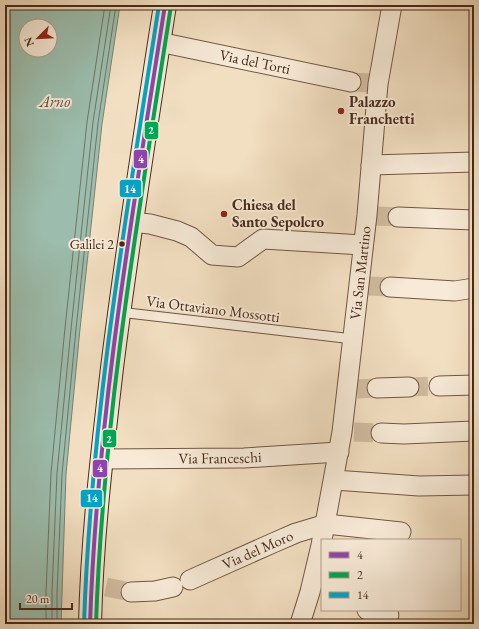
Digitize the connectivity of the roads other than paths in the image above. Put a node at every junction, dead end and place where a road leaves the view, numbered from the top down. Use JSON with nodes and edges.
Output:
{"nodes":[{"id":1,"x":165,"y":5,"type":"edge"},
{"id":2,"x":392,"y":5,"type":"edge"},
{"id":3,"x":159,"y":42,"type":"junction"},
{"id":4,"x":351,"y":82,"type":"tunnel mouth"},
{"id":5,"x":474,"y":162,"type":"edge"},
{"id":6,"x":371,"y":165,"type":"junction"},
{"id":7,"x":398,"y":217,"type":"tunnel mouth"},
{"id":8,"x":474,"y":220,"type":"edge"},
{"id":9,"x":132,"y":222,"type":"junction"},
{"id":10,"x":364,"y":245,"type":"junction"},
{"id":11,"x":390,"y":287,"type":"tunnel mouth"},
{"id":12,"x":474,"y":288,"type":"edge"},
{"id":13,"x":119,"y":312,"type":"junction"},
{"id":14,"x":353,"y":338,"type":"junction"},
{"id":15,"x":474,"y":384,"type":"edge"},
{"id":16,"x":439,"y":386,"type":"tunnel mouth"},
{"id":17,"x":409,"y":387,"type":"tunnel mouth"},
{"id":18,"x":377,"y":388,"type":"tunnel mouth"},
{"id":19,"x":474,"y":431,"type":"edge"},
{"id":20,"x":381,"y":433,"type":"tunnel mouth"},
{"id":21,"x":339,"y":452,"type":"junction"},
{"id":22,"x":101,"y":459,"type":"junction"},
{"id":23,"x":334,"y":480,"type":"junction"},
{"id":24,"x":474,"y":485,"type":"edge"},
{"id":25,"x":401,"y":532,"type":"dead end"},
{"id":26,"x":324,"y":535,"type":"edge"},
{"id":27,"x":321,"y":557,"type":"edge"},
{"id":28,"x":131,"y":592,"type":"tunnel mouth"},
{"id":29,"x":316,"y":594,"type":"edge"},
{"id":30,"x":371,"y":611,"type":"edge"},
{"id":31,"x":389,"y":616,"type":"dead end"},
{"id":32,"x":90,"y":624,"type":"edge"},
{"id":33,"x":300,"y":624,"type":"edge"}],
"edges":[{"from":1,"to":3,"type":"street"},
{"from":2,"to":6,"type":"street","name":"Via San Martino"},
{"from":3,"to":4,"type":"street","name":"Via del Torti"},
{"from":3,"to":9,"type":"street"},
{"from":5,"to":6,"type":"street"},
{"from":6,"to":10,"type":"street","name":"Via San Martino"},
{"from":7,"to":8,"type":"street"},
{"from":9,"to":10,"type":"street"},
{"from":9,"to":13,"type":"street"},
{"from":10,"to":14,"type":"street","name":"Via San Martino"},
{"from":11,"to":12,"type":"street"},
{"from":13,"to":14,"type":"lane","name":"Via Ottaviano Mossotti"},
{"from":13,"to":22,"type":"street"},
{"from":14,"to":21,"type":"street","name":"Via San Martino"},
{"from":15,"to":16,"type":"street"},
{"from":17,"to":18,"type":"street"},
{"from":19,"to":20,"type":"street"},
{"from":21,"to":22,"type":"street","name":"Via Franceschi"},
{"from":21,"to":23,"type":"street","name":"Via San Martino"},
{"from":22,"to":32,"type":"street"},
{"from":23,"to":24,"type":"street"},
{"from":23,"to":26,"type":"street","name":"Via San Martino"},
{"from":25,"to":26,"type":"street"},
{"from":26,"to":28,"type":"street","name":"Via del Moro"},
{"from":27,"to":29,"type":"street","name":"Via San Martino"},
{"from":29,"to":33,"type":"street","name":"Via San Martino"},
{"from":30,"to":31,"type":"street"}]}
